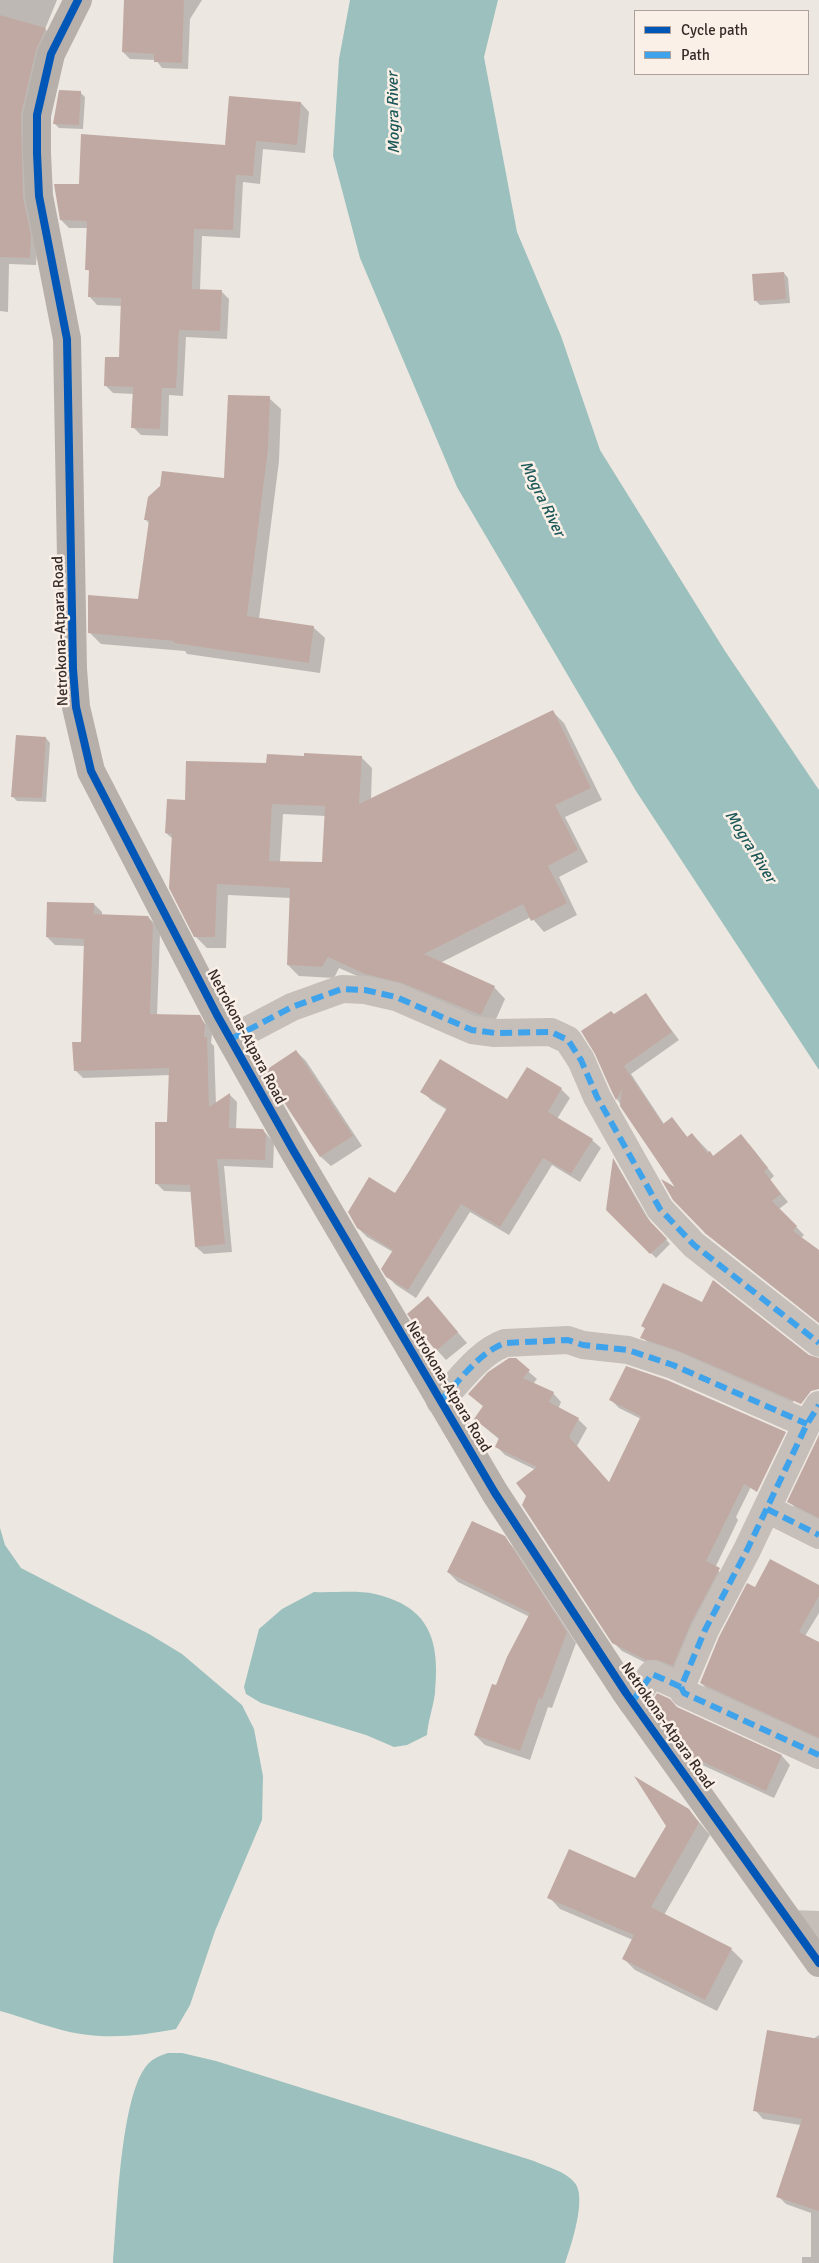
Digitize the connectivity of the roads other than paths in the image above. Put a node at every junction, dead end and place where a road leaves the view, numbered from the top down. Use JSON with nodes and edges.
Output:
{"nodes":[{"id":1,"x":78,"y":0,"type":"edge"},
{"id":2,"x":231,"y":1039,"type":"junction"},
{"id":3,"x":819,"y":1344,"type":"edge"},
{"id":4,"x":440,"y":1401,"type":"junction"},
{"id":5,"x":813,"y":1415,"type":"edge"},
{"id":6,"x":767,"y":1509,"type":"junction"},
{"id":7,"x":819,"y":1535,"type":"edge"},
{"id":8,"x":681,"y":1687,"type":"junction"},
{"id":9,"x":632,"y":1702,"type":"junction"},
{"id":10,"x":819,"y":1755,"type":"edge"},
{"id":11,"x":791,"y":1924,"type":"junction"},
{"id":12,"x":819,"y":1925,"type":"edge"},
{"id":13,"x":819,"y":1963,"type":"edge"}],
"edges":[{"from":1,"to":2,"type":"street","name":"Netrokona-Atpara Road"},
{"from":2,"to":3,"type":"street"},
{"from":2,"to":4,"type":"street","name":"Netrokona-Atpara Road"},
{"from":4,"to":5,"type":"street"},
{"from":4,"to":9,"type":"street","name":"Netrokona-Atpara Road"},
{"from":5,"to":6,"type":"street"},
{"from":6,"to":7,"type":"street"},
{"from":6,"to":8,"type":"street"},
{"from":8,"to":9,"type":"street"},
{"from":8,"to":10,"type":"street"},
{"from":9,"to":11,"type":"street","name":"Netrokona-Atpara Road"},
{"from":11,"to":12,"type":"street"},
{"from":11,"to":13,"type":"street","name":"Netrokona-Atpara Road"}]}
